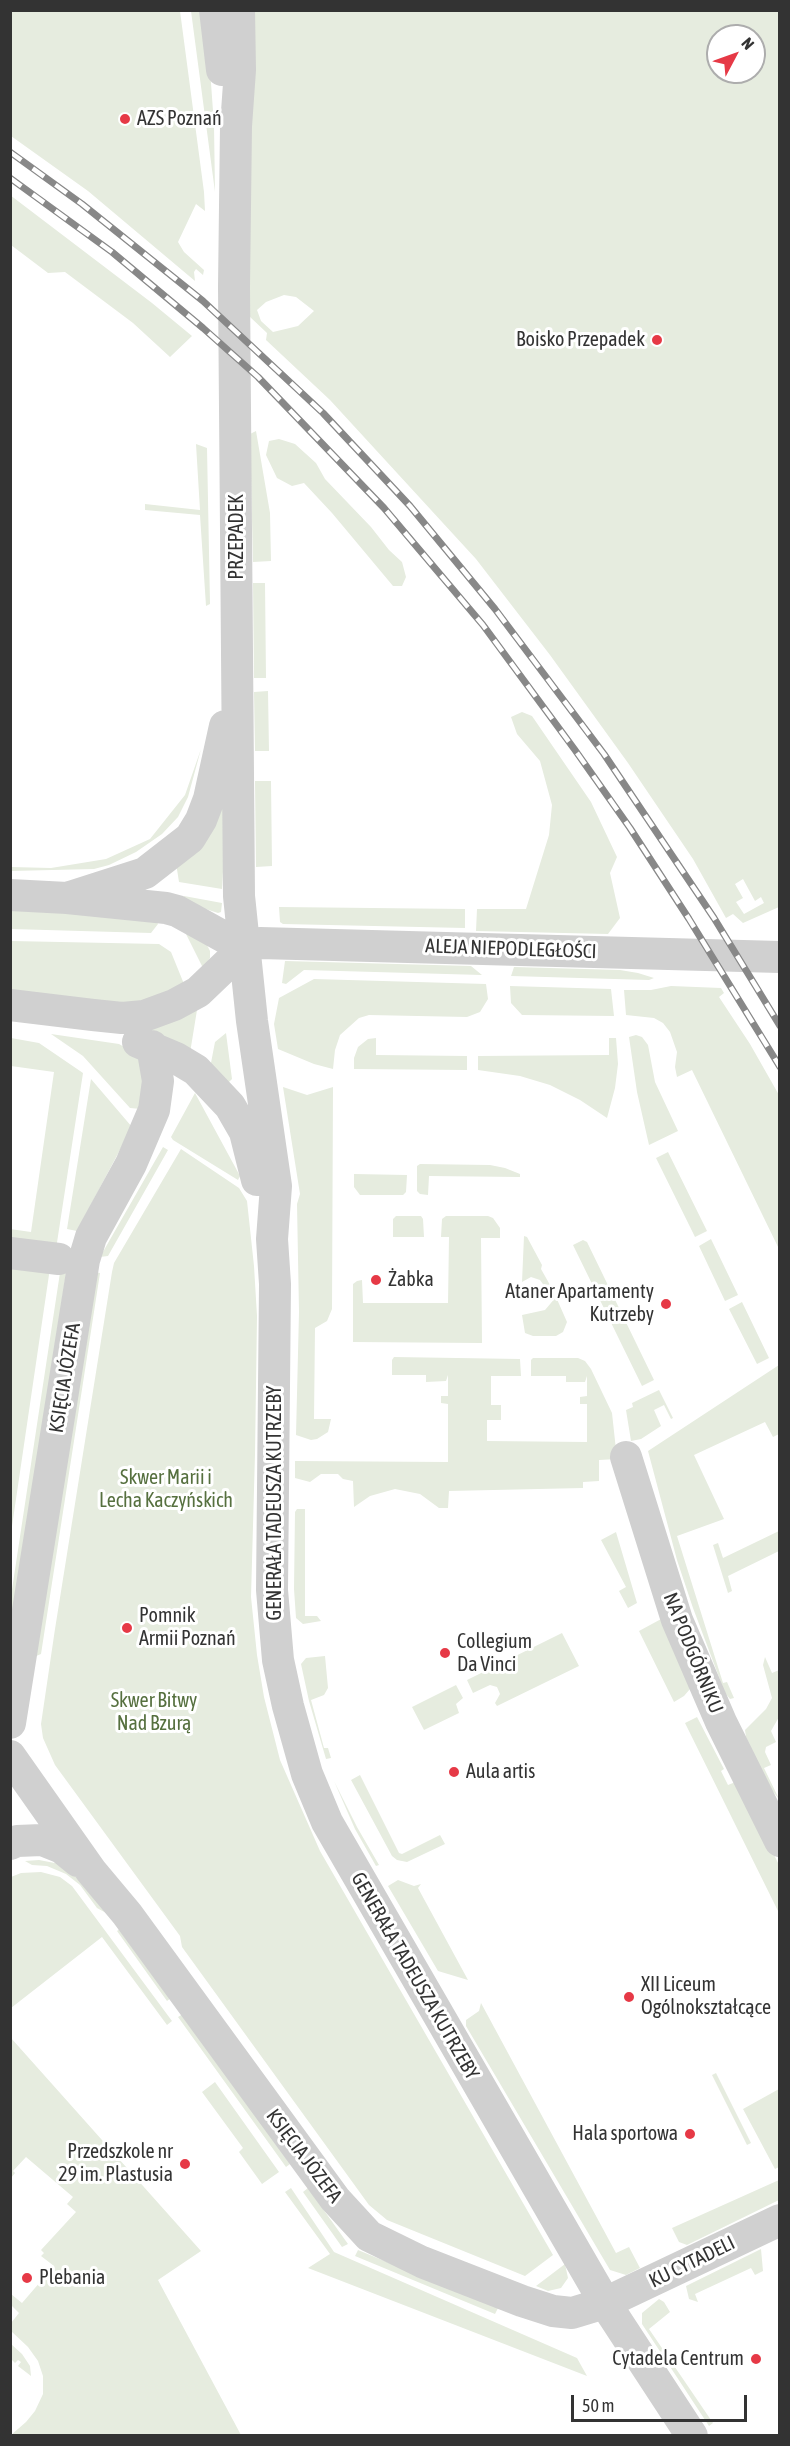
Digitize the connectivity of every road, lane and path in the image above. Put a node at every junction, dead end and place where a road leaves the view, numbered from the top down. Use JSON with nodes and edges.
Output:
{"nodes":[{"id":1,"x":215,"y":10,"type":"edge"},
{"id":2,"x":239,"y":10,"type":"edge"},
{"id":3,"x":236,"y":126,"type":"junction"},
{"id":4,"x":238,"y":652,"type":"junction"},
{"id":5,"x":10,"y":895,"type":"edge"},
{"id":6,"x":67,"y":897,"type":"junction"},
{"id":7,"x":244,"y":948,"type":"junction"},
{"id":8,"x":780,"y":957,"type":"edge"},
{"id":9,"x":10,"y":1005,"type":"edge"},
{"id":10,"x":52,"y":1010,"type":"junction"},
{"id":11,"x":152,"y":1046,"type":"junction"},
{"id":12,"x":272,"y":1239,"type":"junction"},
{"id":13,"x":10,"y":1253,"type":"edge"},
{"id":14,"x":59,"y":1259,"type":"dead end"},
{"id":15,"x":626,"y":1457,"type":"dead end"},
{"id":16,"x":10,"y":1723,"type":"edge"},
{"id":17,"x":10,"y":1756,"type":"edge"},
{"id":18,"x":780,"y":1841,"type":"edge"},
{"id":19,"x":10,"y":1844,"type":"edge"},
{"id":20,"x":91,"y":1871,"type":"junction"},
{"id":21,"x":780,"y":2220,"type":"edge"},
{"id":22,"x":605,"y":2303,"type":"junction"},
{"id":23,"x":692,"y":2436,"type":"edge"}],
"edges":[{"from":1,"to":3,"type":"street","name":"PRZEPADEK"},
{"from":2,"to":3,"type":"street","name":"PRZEPADEK"},
{"from":3,"to":4,"type":"street","name":"PRZEPADEK"},
{"from":4,"to":6,"type":"street"},
{"from":4,"to":7,"type":"street","name":"PRZEPADEK"},
{"from":5,"to":6,"type":"street"},
{"from":6,"to":7,"type":"street"},
{"from":7,"to":8,"type":"street","name":"ALEJA NIEPODLEGŁOŚCI"},
{"from":7,"to":10,"type":"street"},
{"from":7,"to":12,"type":"street","name":"GENERAŁA TADEUSZA KUTRZEBY"},
{"from":9,"to":10,"type":"street"},
{"from":10,"to":11,"type":"street"},
{"from":11,"to":12,"type":"street"},
{"from":11,"to":16,"type":"street","name":"KSIĘCIA JÓZEFA"},
{"from":12,"to":22,"type":"street","name":"GENERAŁA TADEUSZA KUTRZEBY"},
{"from":13,"to":14,"type":"street"},
{"from":15,"to":18,"type":"street","name":"NA PODGÓRNIKU"},
{"from":17,"to":20,"type":"street","name":"KSIĘCIA JÓZEFA"},
{"from":19,"to":20,"type":"street","name":"KSIĘCIA JÓZEFA"},
{"from":20,"to":22,"type":"street","name":"KSIĘCIA JÓZEFA"},
{"from":21,"to":22,"type":"street","name":"KU CYTADELI"},
{"from":22,"to":23,"type":"street","name":"GENERAŁA TADEUSZA KUTRZEBY"}]}
